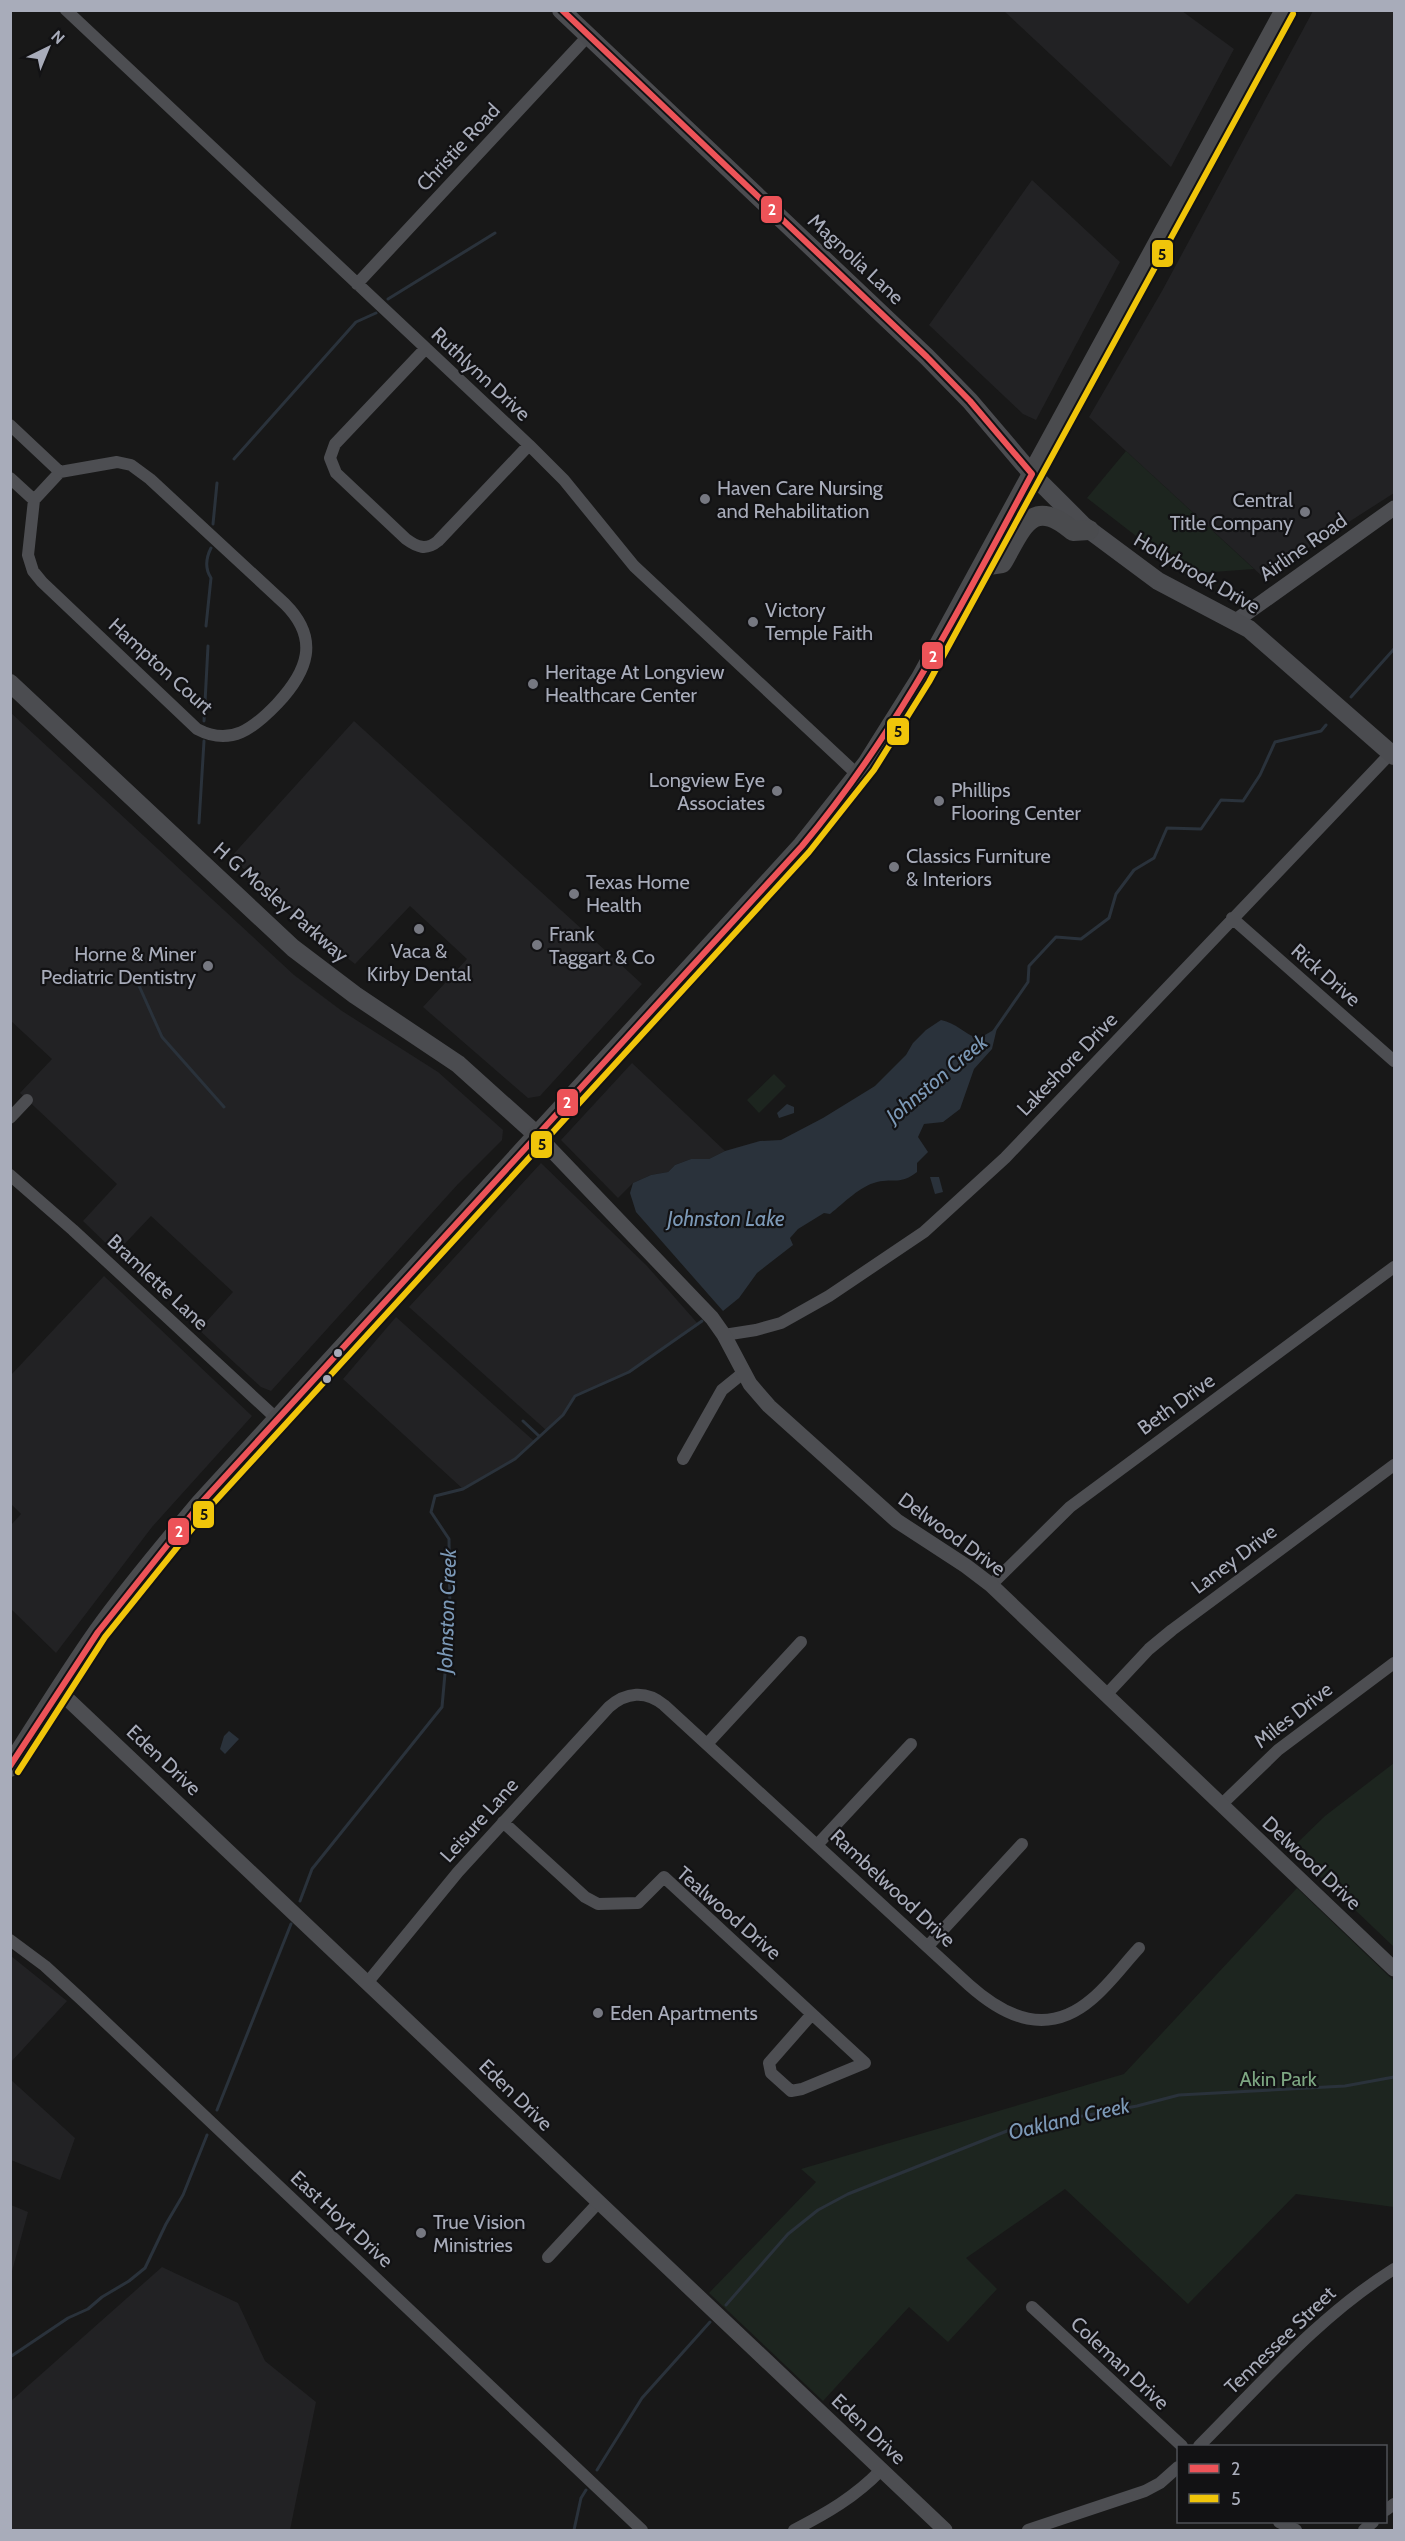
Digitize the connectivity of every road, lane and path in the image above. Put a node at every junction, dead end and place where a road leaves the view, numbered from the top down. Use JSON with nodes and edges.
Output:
{"nodes":[{"id":1,"x":66,"y":10,"type":"edge"},
{"id":2,"x":561,"y":10,"type":"edge"},
{"id":3,"x":1285,"y":10,"type":"edge"},
{"id":4,"x":588,"y":36,"type":"junction"},
{"id":5,"x":357,"y":284,"type":"junction"},
{"id":6,"x":426,"y":348,"type":"junction"},
{"id":7,"x":10,"y":425,"type":"edge"},
{"id":8,"x":529,"y":445,"type":"junction"},
{"id":9,"x":60,"y":472,"type":"junction"},
{"id":10,"x":1032,"y":474,"type":"junction"},
{"id":11,"x":10,"y":478,"type":"edge"},
{"id":12,"x":34,"y":500,"type":"junction"},
{"id":13,"x":1395,"y":508,"type":"edge"},
{"id":14,"x":1089,"y":530,"type":"junction"},
{"id":15,"x":982,"y":566,"type":"junction"},
{"id":16,"x":1237,"y":620,"type":"junction"},
{"id":17,"x":10,"y":683,"type":"edge"},
{"id":18,"x":1393,"y":755,"type":"edge"},
{"id":19,"x":859,"y":776,"type":"junction"},
{"id":20,"x":1232,"y":918,"type":"junction"},
{"id":21,"x":1395,"y":1061,"type":"edge"},
{"id":22,"x":27,"y":1100,"type":"dead end"},
{"id":23,"x":10,"y":1118,"type":"edge"},
{"id":24,"x":537,"y":1135,"type":"junction"},
{"id":25,"x":10,"y":1175,"type":"edge"},
{"id":26,"x":1395,"y":1267,"type":"edge"},
{"id":27,"x":724,"y":1335,"type":"junction"},
{"id":28,"x":743,"y":1373,"type":"junction"},
{"id":29,"x":277,"y":1419,"type":"junction"},
{"id":30,"x":683,"y":1459,"type":"dead end"},
{"id":31,"x":1395,"y":1465,"type":"edge"},
{"id":32,"x":991,"y":1586,"type":"junction"},
{"id":33,"x":801,"y":1642,"type":"dead end"},
{"id":34,"x":1395,"y":1663,"type":"edge"},
{"id":35,"x":58,"y":1690,"type":"junction"},
{"id":36,"x":630,"y":1695,"type":"joint"},
{"id":37,"x":1106,"y":1695,"type":"junction"},
{"id":38,"x":707,"y":1744,"type":"junction"},
{"id":39,"x":911,"y":1744,"type":"dead end"},
{"id":40,"x":10,"y":1767,"type":"edge"},
{"id":41,"x":1221,"y":1805,"type":"junction"},
{"id":42,"x":503,"y":1822,"type":"junction"},
{"id":43,"x":1022,"y":1844,"type":"dead end"},
{"id":44,"x":817,"y":1845,"type":"junction"},
{"id":45,"x":10,"y":1940,"type":"edge"},
{"id":46,"x":928,"y":1946,"type":"junction"},
{"id":47,"x":1139,"y":1948,"type":"dead end"},
{"id":48,"x":1395,"y":1969,"type":"edge"},
{"id":49,"x":368,"y":1983,"type":"junction"},
{"id":50,"x":812,"y":2014,"type":"junction"},
{"id":51,"x":599,"y":2202,"type":"junction"},
{"id":52,"x":548,"y":2257,"type":"dead end"},
{"id":53,"x":1395,"y":2269,"type":"edge"},
{"id":54,"x":1032,"y":2307,"type":"dead end"},
{"id":55,"x":1181,"y":2445,"type":"edge"},
{"id":56,"x":1200,"y":2445,"type":"edge"},
{"id":57,"x":1177,"y":2469,"type":"edge"},
{"id":58,"x":881,"y":2470,"type":"junction"},
{"id":59,"x":1281,"y":2523,"type":"edge"},
{"id":60,"x":642,"y":2530,"type":"edge"},
{"id":61,"x":794,"y":2530,"type":"edge"},
{"id":62,"x":945,"y":2530,"type":"edge"},
{"id":63,"x":1028,"y":2530,"type":"edge"},
{"id":64,"x":1296,"y":2530,"type":"edge"}],
"edges":[{"from":1,"to":5,"type":"street","name":"Ruthlynn Drive"},
{"from":2,"to":4,"type":"main road","name":"Magnolia Lane"},
{"from":3,"to":10,"type":"main road"},
{"from":4,"to":5,"type":"street","name":"Christie Road"},
{"from":4,"to":10,"type":"main road","name":"Magnolia Lane"},
{"from":5,"to":6,"type":"street","name":"Ruthlynn Drive"},
{"from":6,"to":8,"type":"street","name":"Ruthlynn Drive"},
{"from":6,"to":8,"type":"street"},
{"from":7,"to":9,"type":"street"},
{"from":8,"to":19,"type":"street","name":"Ruthlynn Drive"},
{"from":9,"to":12,"type":"street"},
{"from":9,"to":12,"type":"street","name":"Hampton Court"},
{"from":10,"to":14,"type":"main road","name":"Hollybrook Drive"},
{"from":10,"to":15,"type":"main road"},
{"from":11,"to":12,"type":"street"},
{"from":13,"to":16,"type":"street","name":"Airline Road"},
{"from":14,"to":15,"type":"main road"},
{"from":14,"to":16,"type":"main road","name":"Hollybrook Drive"},
{"from":15,"to":19,"type":"main road"},
{"from":16,"to":18,"type":"main road","name":"Hollybrook Drive"},
{"from":17,"to":24,"type":"main road","name":"H G Mosley Parkway"},
{"from":18,"to":20,"type":"street","name":"Lakeshore Drive"},
{"from":19,"to":24,"type":"main road"},
{"from":20,"to":21,"type":"street","name":"Rick Drive"},
{"from":20,"to":27,"type":"street","name":"Lakeshore Drive"},
{"from":22,"to":23,"type":"street"},
{"from":24,"to":27,"type":"street","name":"Delwood Drive"},
{"from":24,"to":29,"type":"main road"},
{"from":25,"to":29,"type":"street","name":"Bramlette Lane"},
{"from":26,"to":32,"type":"street","name":"Beth Drive"},
{"from":27,"to":28,"type":"street","name":"Delwood Drive"},
{"from":28,"to":30,"type":"street"},
{"from":28,"to":32,"type":"street","name":"Delwood Drive"},
{"from":29,"to":35,"type":"main road"},
{"from":31,"to":37,"type":"street","name":"Laney Drive"},
{"from":32,"to":37,"type":"street","name":"Delwood Drive"},
{"from":33,"to":38,"type":"street"},
{"from":34,"to":41,"type":"street","name":"Miles Drive"},
{"from":35,"to":40,"type":"main road"},
{"from":35,"to":49,"type":"street","name":"Eden Drive"},
{"from":36,"to":38,"type":"street","name":"Rambelwood Drive"},
{"from":36,"to":42,"type":"street","name":"Leisure Lane"},
{"from":37,"to":41,"type":"street","name":"Delwood Drive"},
{"from":38,"to":44,"type":"street","name":"Rambelwood Drive"},
{"from":39,"to":44,"type":"street"},
{"from":41,"to":48,"type":"street","name":"Delwood Drive"},
{"from":42,"to":49,"type":"street","name":"Leisure Lane"},
{"from":42,"to":50,"type":"street","name":"Tealwood Drive"},
{"from":43,"to":46,"type":"street"},
{"from":44,"to":46,"type":"street","name":"Rambelwood Drive"},
{"from":45,"to":60,"type":"street","name":"East Hoyt Drive"},
{"from":46,"to":47,"type":"street","name":"Rambelwood Drive"},
{"from":49,"to":51,"type":"street","name":"Eden Drive"},
{"from":50,"to":50,"type":"street","name":"Tealwood Drive"},
{"from":51,"to":52,"type":"street"},
{"from":51,"to":58,"type":"street","name":"Eden Drive"},
{"from":53,"to":56,"type":"street","name":"Tennessee Street"},
{"from":54,"to":55,"type":"street","name":"Coleman Drive"},
{"from":57,"to":63,"type":"street"},
{"from":58,"to":61,"type":"street"},
{"from":58,"to":62,"type":"street","name":"Eden Drive"},
{"from":59,"to":64,"type":"street"}]}
